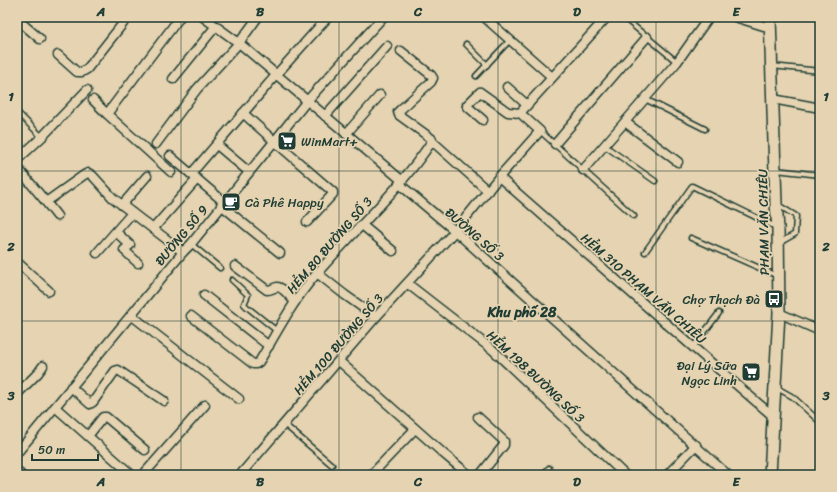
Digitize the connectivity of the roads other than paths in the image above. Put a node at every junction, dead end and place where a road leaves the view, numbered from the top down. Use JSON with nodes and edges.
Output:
{"nodes":[{"id":1,"x":128,"y":17,"type":"edge"},
{"id":2,"x":180,"y":17,"type":"edge"},
{"id":3,"x":203,"y":17,"type":"edge"},
{"id":4,"x":258,"y":17,"type":"edge"},
{"id":5,"x":328,"y":17,"type":"edge"},
{"id":6,"x":383,"y":17,"type":"edge"},
{"id":7,"x":484,"y":17,"type":"edge"},
{"id":8,"x":607,"y":17,"type":"edge"},
{"id":9,"x":623,"y":17,"type":"edge"},
{"id":10,"x":709,"y":17,"type":"edge"},
{"id":11,"x":735,"y":17,"type":"edge"},
{"id":12,"x":17,"y":19,"type":"edge"},
{"id":13,"x":770,"y":22,"type":"edge"},
{"id":14,"x":216,"y":26,"type":"junction"},
{"id":15,"x":647,"y":37,"type":"junction"},
{"id":16,"x":40,"y":39,"type":"dead end"},
{"id":17,"x":510,"y":40,"type":"junction"},
{"id":18,"x":239,"y":43,"type":"junction"},
{"id":19,"x":466,"y":44,"type":"dead end"},
{"id":20,"x":387,"y":46,"type":"dead end"},
{"id":21,"x":401,"y":51,"type":"dead end"},
{"id":22,"x":58,"y":55,"type":"dead end"},
{"id":23,"x":677,"y":62,"type":"junction"},
{"id":24,"x":487,"y":65,"type":"junction"},
{"id":25,"x":772,"y":66,"type":"junction"},
{"id":26,"x":820,"y":71,"type":"edge"},
{"id":27,"x":276,"y":75,"type":"junction"},
{"id":28,"x":476,"y":76,"type":"dead end"},
{"id":29,"x":552,"y":77,"type":"junction"},
{"id":30,"x":173,"y":79,"type":"dead end"},
{"id":31,"x":507,"y":87,"type":"dead end"},
{"id":32,"x":87,"y":90,"type":"dead end"},
{"id":33,"x":380,"y":95,"type":"dead end"},
{"id":34,"x":773,"y":98,"type":"junction"},
{"id":35,"x":645,"y":99,"type":"junction"},
{"id":36,"x":93,"y":100,"type":"dead end"},
{"id":37,"x":307,"y":101,"type":"junction"},
{"id":38,"x":527,"y":105,"type":"junction"},
{"id":39,"x":820,"y":108,"type":"edge"},
{"id":40,"x":17,"y":112,"type":"edge"},
{"id":41,"x":243,"y":113,"type":"junction"},
{"id":42,"x":520,"y":113,"type":"junction"},
{"id":43,"x":107,"y":114,"type":"junction"},
{"id":44,"x":325,"y":116,"type":"junction"},
{"id":45,"x":482,"y":120,"type":"dead end"},
{"id":46,"x":625,"y":122,"type":"junction"},
{"id":47,"x":705,"y":129,"type":"dead end"},
{"id":48,"x":540,"y":131,"type":"junction"},
{"id":49,"x":346,"y":134,"type":"junction"},
{"id":50,"x":42,"y":137,"type":"junction"},
{"id":51,"x":274,"y":141,"type":"junction"},
{"id":52,"x":432,"y":141,"type":"junction"},
{"id":53,"x":156,"y":144,"type":"dead end"},
{"id":54,"x":555,"y":144,"type":"junction"},
{"id":55,"x":217,"y":145,"type":"junction"},
{"id":56,"x":605,"y":146,"type":"junction"},
{"id":57,"x":170,"y":156,"type":"dead end"},
{"id":58,"x":17,"y":160,"type":"edge"},
{"id":59,"x":678,"y":162,"type":"dead end"},
{"id":60,"x":17,"y":167,"type":"edge"},
{"id":61,"x":583,"y":170,"type":"junction"},
{"id":62,"x":775,"y":170,"type":"junction"},
{"id":63,"x":171,"y":172,"type":"dead end"},
{"id":64,"x":249,"y":172,"type":"junction"},
{"id":65,"x":820,"y":175,"type":"edge"},
{"id":66,"x":147,"y":176,"type":"dead end"},
{"id":67,"x":194,"y":176,"type":"junction"},
{"id":68,"x":499,"y":177,"type":"junction"},
{"id":69,"x":655,"y":181,"type":"dead end"},
{"id":70,"x":400,"y":182,"type":"junction"},
{"id":71,"x":488,"y":191,"type":"junction"},
{"id":72,"x":46,"y":202,"type":"junction"},
{"id":73,"x":223,"y":204,"type":"junction"},
{"id":74,"x":776,"y":204,"type":"junction"},
{"id":75,"x":122,"y":205,"type":"junction"},
{"id":76,"x":132,"y":213,"type":"junction"},
{"id":77,"x":57,"y":216,"type":"dead end"},
{"id":78,"x":634,"y":216,"type":"dead end"},
{"id":79,"x":307,"y":222,"type":"dead end"},
{"id":80,"x":362,"y":224,"type":"junction"},
{"id":81,"x":778,"y":228,"type":"junction"},
{"id":82,"x":153,"y":229,"type":"junction"},
{"id":83,"x":455,"y":231,"type":"junction"},
{"id":84,"x":116,"y":232,"type":"junction"},
{"id":85,"x":690,"y":238,"type":"dead end"},
{"id":86,"x":778,"y":243,"type":"junction"},
{"id":87,"x":191,"y":244,"type":"junction"},
{"id":88,"x":393,"y":251,"type":"dead end"},
{"id":89,"x":184,"y":252,"type":"junction"},
{"id":90,"x":645,"y":252,"type":"dead end"},
{"id":91,"x":97,"y":253,"type":"dead end"},
{"id":92,"x":280,"y":253,"type":"dead end"},
{"id":93,"x":17,"y":262,"type":"edge"},
{"id":94,"x":138,"y":263,"type":"dead end"},
{"id":95,"x":235,"y":266,"type":"dead end"},
{"id":96,"x":220,"y":268,"type":"dead end"},
{"id":97,"x":317,"y":273,"type":"junction"},
{"id":98,"x":778,"y":276,"type":"junction"},
{"id":99,"x":232,"y":280,"type":"dead end"},
{"id":100,"x":408,"y":284,"type":"junction"},
{"id":101,"x":49,"y":291,"type":"dead end"},
{"id":102,"x":204,"y":295,"type":"dead end"},
{"id":103,"x":295,"y":302,"type":"junction"},
{"id":104,"x":719,"y":312,"type":"dead end"},
{"id":105,"x":779,"y":313,"type":"junction"},
{"id":106,"x":131,"y":315,"type":"junction"},
{"id":107,"x":191,"y":316,"type":"dead end"},
{"id":108,"x":376,"y":317,"type":"junction"},
{"id":109,"x":277,"y":331,"type":"junction"},
{"id":110,"x":820,"y":331,"type":"edge"},
{"id":111,"x":269,"y":346,"type":"junction"},
{"id":112,"x":693,"y":347,"type":"junction"},
{"id":113,"x":339,"y":361,"type":"junction"},
{"id":114,"x":43,"y":366,"type":"dead end"},
{"id":115,"x":71,"y":387,"type":"junction"},
{"id":116,"x":775,"y":387,"type":"junction"},
{"id":117,"x":17,"y":394,"type":"edge"},
{"id":118,"x":239,"y":399,"type":"dead end"},
{"id":119,"x":164,"y":401,"type":"dead end"},
{"id":120,"x":205,"y":405,"type":"dead end"},
{"id":121,"x":55,"y":407,"type":"junction"},
{"id":122,"x":820,"y":415,"type":"edge"},
{"id":123,"x":478,"y":417,"type":"dead end"},
{"id":124,"x":774,"y":417,"type":"junction"},
{"id":125,"x":819,"y":421,"type":"edge"},
{"id":126,"x":284,"y":424,"type":"junction"},
{"id":127,"x":415,"y":429,"type":"junction"},
{"id":128,"x":88,"y":436,"type":"junction"},
{"id":129,"x":696,"y":445,"type":"junction"},
{"id":130,"x":144,"y":450,"type":"dead end"},
{"id":131,"x":17,"y":453,"type":"edge"},
{"id":132,"x":332,"y":465,"type":"dead end"},
{"id":133,"x":550,"y":468,"type":"dead end"},
{"id":134,"x":17,"y":471,"type":"edge"},
{"id":135,"x":21,"y":475,"type":"edge"},
{"id":136,"x":132,"y":475,"type":"edge"},
{"id":137,"x":143,"y":475,"type":"edge"},
{"id":138,"x":240,"y":475,"type":"edge"},
{"id":139,"x":371,"y":475,"type":"edge"},
{"id":140,"x":469,"y":475,"type":"edge"},
{"id":141,"x":480,"y":475,"type":"edge"},
{"id":142,"x":542,"y":475,"type":"edge"},
{"id":143,"x":625,"y":475,"type":"edge"},
{"id":144,"x":668,"y":475,"type":"edge"},
{"id":145,"x":728,"y":475,"type":"edge"},
{"id":146,"x":770,"y":475,"type":"edge"}],
"edges":[{"from":1,"to":22,"type":"street"},
{"from":2,"to":43,"type":"street"},
{"from":3,"to":14,"type":"street","name":"ĐƯỜNG SỐ 3"},
{"from":4,"to":18,"type":"street"},
{"from":5,"to":27,"type":"street"},
{"from":6,"to":37,"type":"street","name":"ĐƯỜNG SỐ 9"},
{"from":7,"to":17,"type":"street"},
{"from":8,"to":29,"type":"street"},
{"from":9,"to":15,"type":"lane"},
{"from":10,"to":23,"type":"street"},
{"from":11,"to":13,"type":"street"},
{"from":12,"to":16,"type":"street"},
{"from":13,"to":25,"type":"main road","name":"PHẠM VĂN CHIÊU"},
{"from":14,"to":18,"type":"street","name":"ĐƯỜNG SỐ 3"},
{"from":14,"to":30,"type":"street"},
{"from":15,"to":23,"type":"lane"},
{"from":15,"to":54,"type":"street"},
{"from":17,"to":24,"type":"lane"},
{"from":17,"to":29,"type":"street"},
{"from":18,"to":27,"type":"street","name":"ĐƯỜNG SỐ 3"},
{"from":18,"to":53,"type":"street"},
{"from":19,"to":24,"type":"lane"},
{"from":20,"to":44,"type":"street"},
{"from":21,"to":52,"type":"street"},
{"from":23,"to":35,"type":"street"},
{"from":24,"to":28,"type":"lane"},
{"from":25,"to":26,"type":"lane"},
{"from":25,"to":34,"type":"main road","name":"PHẠM VĂN CHIÊU"},
{"from":27,"to":37,"type":"street","name":"ĐƯỜNG SỐ 3"},
{"from":27,"to":41,"type":"street"},
{"from":29,"to":38,"type":"street"},
{"from":31,"to":38,"type":"street"},
{"from":32,"to":50,"type":"street"},
{"from":33,"to":49,"type":"street"},
{"from":34,"to":39,"type":"street"},
{"from":34,"to":62,"type":"main road","name":"PHẠM VĂN CHIÊU"},
{"from":35,"to":46,"type":"street"},
{"from":35,"to":47,"type":"lane"},
{"from":36,"to":43,"type":"street"},
{"from":37,"to":44,"type":"street","name":"ĐƯỜNG SỐ 3"},
{"from":37,"to":51,"type":"street","name":"ĐƯỜNG SỐ 9"},
{"from":38,"to":42,"type":"street"},
{"from":40,"to":50,"type":"lane"},
{"from":41,"to":51,"type":"street"},
{"from":41,"to":55,"type":"street"},
{"from":42,"to":45,"type":"street"},
{"from":42,"to":48,"type":"street"},
{"from":43,"to":63,"type":"street"},
{"from":44,"to":49,"type":"street","name":"ĐƯỜNG SỐ 3"},
{"from":46,"to":56,"type":"street"},
{"from":46,"to":59,"type":"street"},
{"from":48,"to":54,"type":"lane"},
{"from":48,"to":68,"type":"street","name":"HẺM 100 ĐƯỜNG SỐ 3"},
{"from":49,"to":70,"type":"street","name":"ĐƯỜNG SỐ 3"},
{"from":50,"to":58,"type":"street"},
{"from":51,"to":64,"type":"street","name":"ĐƯỜNG SỐ 9"},
{"from":51,"to":79,"type":"street"},
{"from":52,"to":70,"type":"street","name":"HẺM 80 ĐƯỜNG SỐ 3"},
{"from":52,"to":71,"type":"street"},
{"from":54,"to":61,"type":"lane"},
{"from":55,"to":64,"type":"street"},
{"from":55,"to":67,"type":"street"},
{"from":56,"to":61,"type":"street"},
{"from":56,"to":69,"type":"lane"},
{"from":57,"to":67,"type":"street"},
{"from":60,"to":72,"type":"street"},
{"from":61,"to":78,"type":"lane"},
{"from":62,"to":65,"type":"lane"},
{"from":62,"to":74,"type":"main road","name":"PHẠM VĂN CHIÊU"},
{"from":64,"to":73,"type":"street","name":"ĐƯỜNG SỐ 9"},
{"from":66,"to":75,"type":"street"},
{"from":67,"to":73,"type":"street"},
{"from":67,"to":82,"type":"street"},
{"from":68,"to":71,"type":"street","name":"HẺM 100 ĐƯỜNG SỐ 3"},
{"from":68,"to":112,"type":"street","name":"HẺM 310 PHẠM VĂN CHIÊU"},
{"from":70,"to":80,"type":"street","name":"HẺM 80 ĐƯỜNG SỐ 3"},
{"from":70,"to":83,"type":"street","name":"ĐƯỜNG SỐ 3"},
{"from":71,"to":83,"type":"street","name":"HẺM 100 ĐƯỜNG SỐ 3"},
{"from":72,"to":75,"type":"street"},
{"from":72,"to":77,"type":"street"},
{"from":73,"to":87,"type":"street","name":"ĐƯỜNG SỐ 9"},
{"from":73,"to":92,"type":"street"},
{"from":74,"to":81,"type":"main road","name":"PHẠM VĂN CHIÊU"},
{"from":74,"to":86,"type":"lane"},
{"from":75,"to":76,"type":"street"},
{"from":76,"to":82,"type":"street"},
{"from":76,"to":84,"type":"street"},
{"from":80,"to":88,"type":"street"},
{"from":80,"to":97,"type":"street","name":"HẺM 80 ĐƯỜNG SỐ 3"},
{"from":81,"to":86,"type":"main road","name":"PHẠM VĂN CHIÊU"},
{"from":81,"to":90,"type":"lane"},
{"from":82,"to":89,"type":"street"},
{"from":83,"to":100,"type":"street","name":"HẺM 100 ĐƯỜNG SỐ 3"},
{"from":83,"to":129,"type":"street","name":"ĐƯỜNG SỐ 3"},
{"from":84,"to":91,"type":"street"},
{"from":84,"to":94,"type":"street"},
{"from":85,"to":98,"type":"lane"},
{"from":86,"to":98,"type":"main road","name":"PHẠM VĂN CHIÊU"},
{"from":87,"to":89,"type":"street","name":"ĐƯỜNG SỐ 9"},
{"from":87,"to":96,"type":"lane"},
{"from":89,"to":106,"type":"street","name":"ĐƯỜNG SỐ 9"},
{"from":93,"to":101,"type":"street"},
{"from":95,"to":103,"type":"street"},
{"from":97,"to":103,"type":"street","name":"HẺM 80 ĐƯỜNG SỐ 3"},
{"from":97,"to":108,"type":"street"},
{"from":98,"to":105,"type":"main road","name":"PHẠM VĂN CHIÊU"},
{"from":99,"to":109,"type":"lane"},
{"from":100,"to":108,"type":"street","name":"HẺM 100 ĐƯỜNG SỐ 3"},
{"from":100,"to":143,"type":"street","name":"HẺM 198 ĐƯỜNG SỐ 3"},
{"from":102,"to":111,"type":"street"},
{"from":103,"to":109,"type":"street","name":"HẺM 80 ĐƯỜNG SỐ 3"},
{"from":104,"to":112,"type":"lane"},
{"from":105,"to":110,"type":"street"},
{"from":105,"to":116,"type":"main road","name":"PHẠM VĂN CHIÊU"},
{"from":106,"to":115,"type":"street","name":"ĐƯỜNG SỐ 9"},
{"from":106,"to":118,"type":"street"},
{"from":107,"to":111,"type":"street","name":"HẺM 80 ĐƯỜNG SỐ 3"},
{"from":108,"to":113,"type":"street","name":"HẺM 100 ĐƯỜNG SỐ 3"},
{"from":109,"to":111,"type":"street","name":"HẺM 80 ĐƯỜNG SỐ 3"},
{"from":112,"to":124,"type":"street","name":"HẺM 310 PHẠM VĂN CHIÊU"},
{"from":113,"to":126,"type":"street","name":"HẺM 100 ĐƯỜNG SỐ 3"},
{"from":113,"to":127,"type":"street"},
{"from":114,"to":117,"type":"street"},
{"from":115,"to":119,"type":"street"},
{"from":115,"to":121,"type":"street","name":"ĐƯỜNG SỐ 9"},
{"from":116,"to":124,"type":"main road","name":"PHẠM VĂN CHIÊU"},
{"from":116,"to":125,"type":"lane"},
{"from":120,"to":137,"type":"street"},
{"from":121,"to":128,"type":"street"},
{"from":121,"to":131,"type":"street","name":"ĐƯỜNG SỐ 9"},
{"from":122,"to":125,"type":"lane"},
{"from":123,"to":141,"type":"street"},
{"from":124,"to":146,"type":"main road","name":"PHẠM VĂN CHIÊU"},
{"from":126,"to":132,"type":"lane"},
{"from":126,"to":138,"type":"street","name":"HẺM 100 ĐƯỜNG SỐ 3"},
{"from":127,"to":139,"type":"street"},
{"from":127,"to":140,"type":"street"},
{"from":128,"to":130,"type":"street"},
{"from":128,"to":136,"type":"street"},
{"from":129,"to":144,"type":"street"},
{"from":129,"to":145,"type":"street","name":"ĐƯỜNG SỐ 3"},
{"from":133,"to":142,"type":"lane"},
{"from":134,"to":135,"type":"street"}]}
